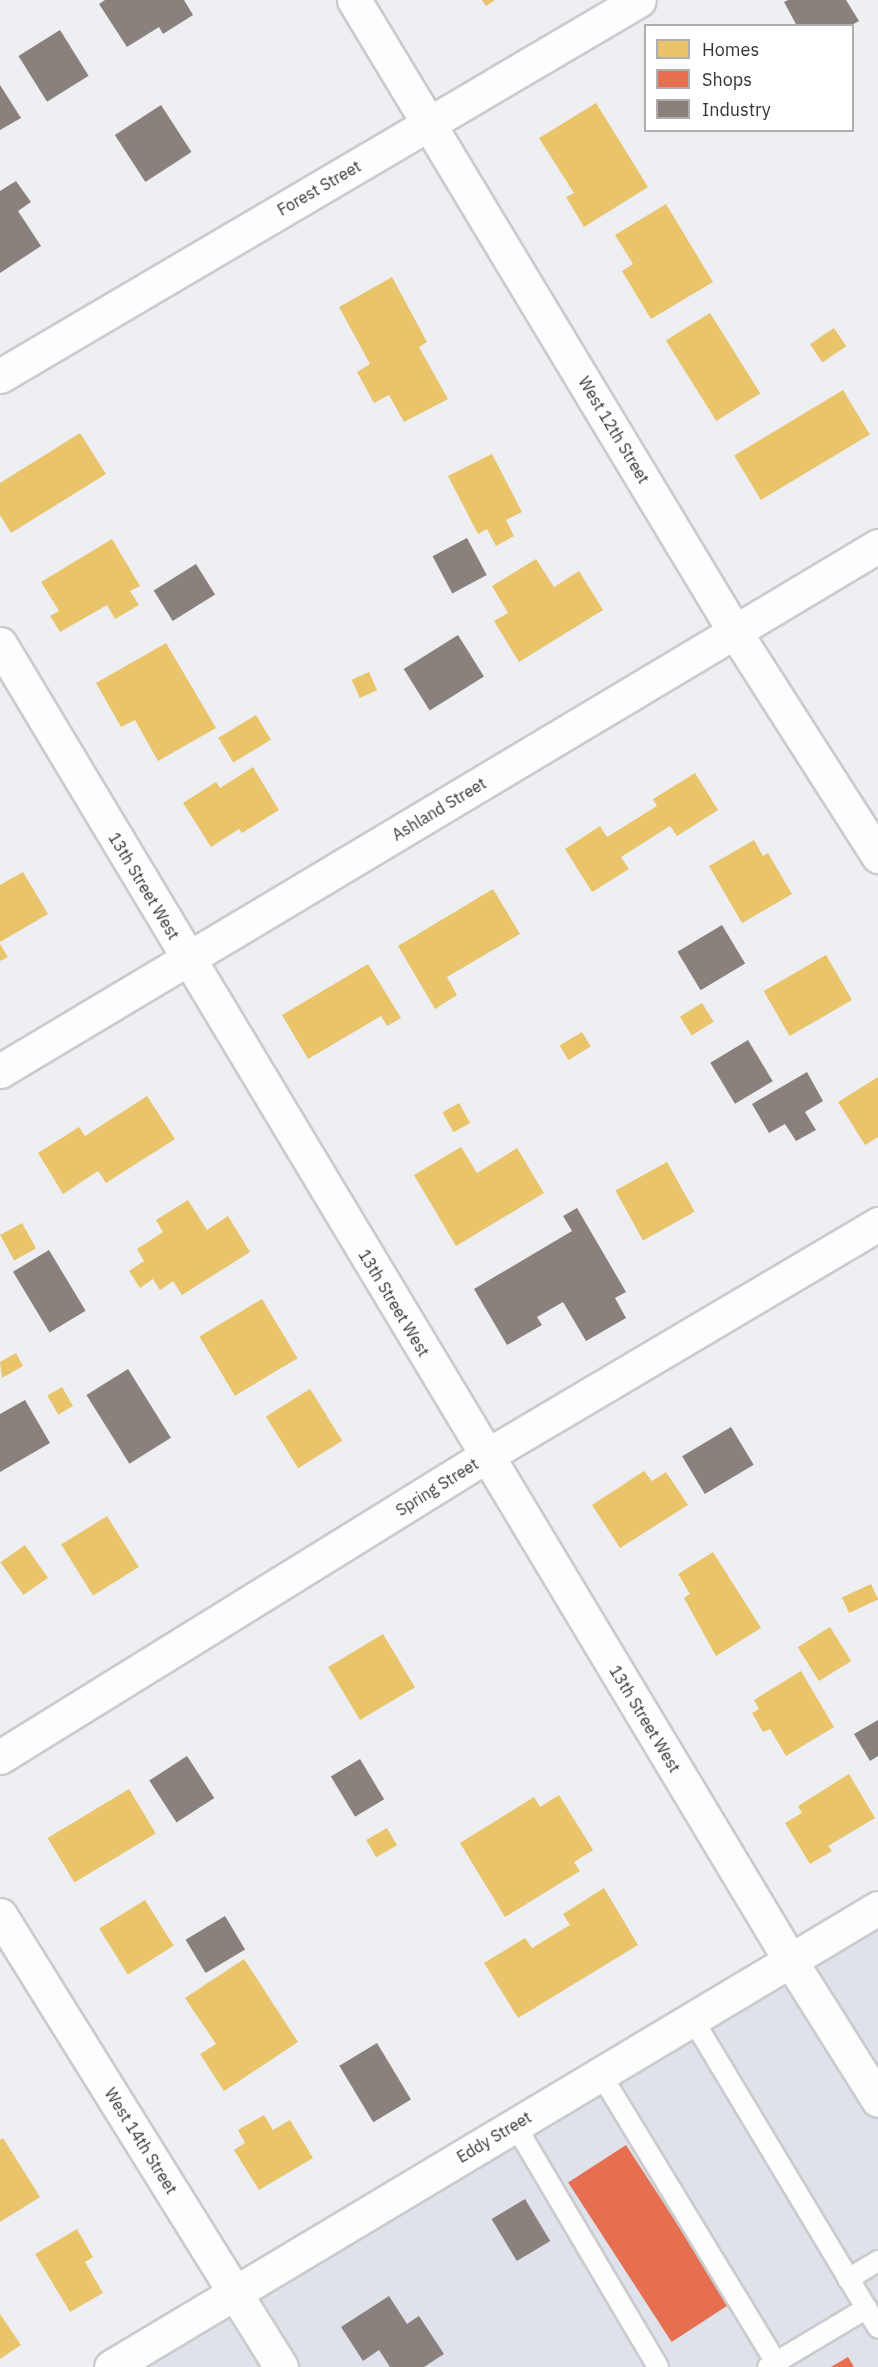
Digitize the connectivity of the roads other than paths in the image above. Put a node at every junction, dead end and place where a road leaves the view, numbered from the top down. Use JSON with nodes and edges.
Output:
{"nodes":[{"id":1,"x":354,"y":0,"type":"edge"},
{"id":2,"x":639,"y":0,"type":"edge"},
{"id":3,"x":429,"y":123,"type":"junction"},
{"id":4,"x":0,"y":376,"type":"edge"},
{"id":5,"x":878,"y":546,"type":"edge"},
{"id":6,"x":735,"y":632,"type":"junction"},
{"id":7,"x":0,"y":644,"type":"edge"},
{"id":8,"x":878,"y":856,"type":"edge"},
{"id":9,"x":188,"y":959,"type":"junction"},
{"id":10,"x":0,"y":1071,"type":"edge"},
{"id":11,"x":878,"y":1224,"type":"edge"},
{"id":12,"x":486,"y":1456,"type":"junction"},
{"id":13,"x":0,"y":1757,"type":"edge"},
{"id":14,"x":878,"y":1908,"type":"edge"},
{"id":15,"x":0,"y":1915,"type":"edge"},
{"id":16,"x":790,"y":1960,"type":"junction"},
{"id":17,"x":692,"y":2018,"type":"junction"},
{"id":18,"x":600,"y":2073,"type":"junction"},
{"id":19,"x":878,"y":2100,"type":"edge"},
{"id":20,"x":515,"y":2125,"type":"junction"},
{"id":21,"x":878,"y":2260,"type":"edge"},
{"id":22,"x":848,"y":2278,"type":"junction"},
{"id":23,"x":236,"y":2292,"type":"junction"},
{"id":24,"x":867,"y":2308,"type":"junction"},
{"id":25,"x":878,"y":2327,"type":"edge"},
{"id":26,"x":772,"y":2364,"type":"edge"},
{"id":27,"x":111,"y":2367,"type":"edge"},
{"id":28,"x":281,"y":2367,"type":"edge"},
{"id":29,"x":658,"y":2367,"type":"edge"}],
"edges":[{"from":1,"to":3,"type":"street","name":"West 12th Street"},
{"from":2,"to":3,"type":"street","name":"Forest Street"},
{"from":3,"to":4,"type":"street","name":"Forest Street"},
{"from":3,"to":6,"type":"street","name":"West 12th Street"},
{"from":5,"to":6,"type":"street","name":"Ashland Street"},
{"from":6,"to":8,"type":"street","name":"West 12th Street"},
{"from":6,"to":9,"type":"street","name":"Ashland Street"},
{"from":7,"to":9,"type":"street","name":"13th Street West"},
{"from":9,"to":10,"type":"street","name":"Ashland Street"},
{"from":9,"to":12,"type":"street","name":"13th Street West"},
{"from":11,"to":12,"type":"street","name":"Spring Street"},
{"from":12,"to":13,"type":"street","name":"Spring Street"},
{"from":12,"to":16,"type":"street","name":"13th Street West"},
{"from":14,"to":16,"type":"street","name":"Eddy Street"},
{"from":15,"to":23,"type":"street","name":"West 14th Street"},
{"from":16,"to":17,"type":"street","name":"Eddy Street"},
{"from":16,"to":19,"type":"street","name":"13th Street West"},
{"from":17,"to":18,"type":"street","name":"Eddy Street"},
{"from":17,"to":22,"type":"lane"},
{"from":18,"to":20,"type":"street","name":"Eddy Street"},
{"from":18,"to":26,"type":"lane"},
{"from":20,"to":23,"type":"street","name":"Eddy Street"},
{"from":20,"to":29,"type":"lane"},
{"from":21,"to":22,"type":"lane"},
{"from":22,"to":24,"type":"lane"},
{"from":23,"to":27,"type":"street","name":"Eddy Street"},
{"from":23,"to":28,"type":"street","name":"West 14th Street"},
{"from":24,"to":25,"type":"lane"},
{"from":24,"to":26,"type":"lane"}]}
